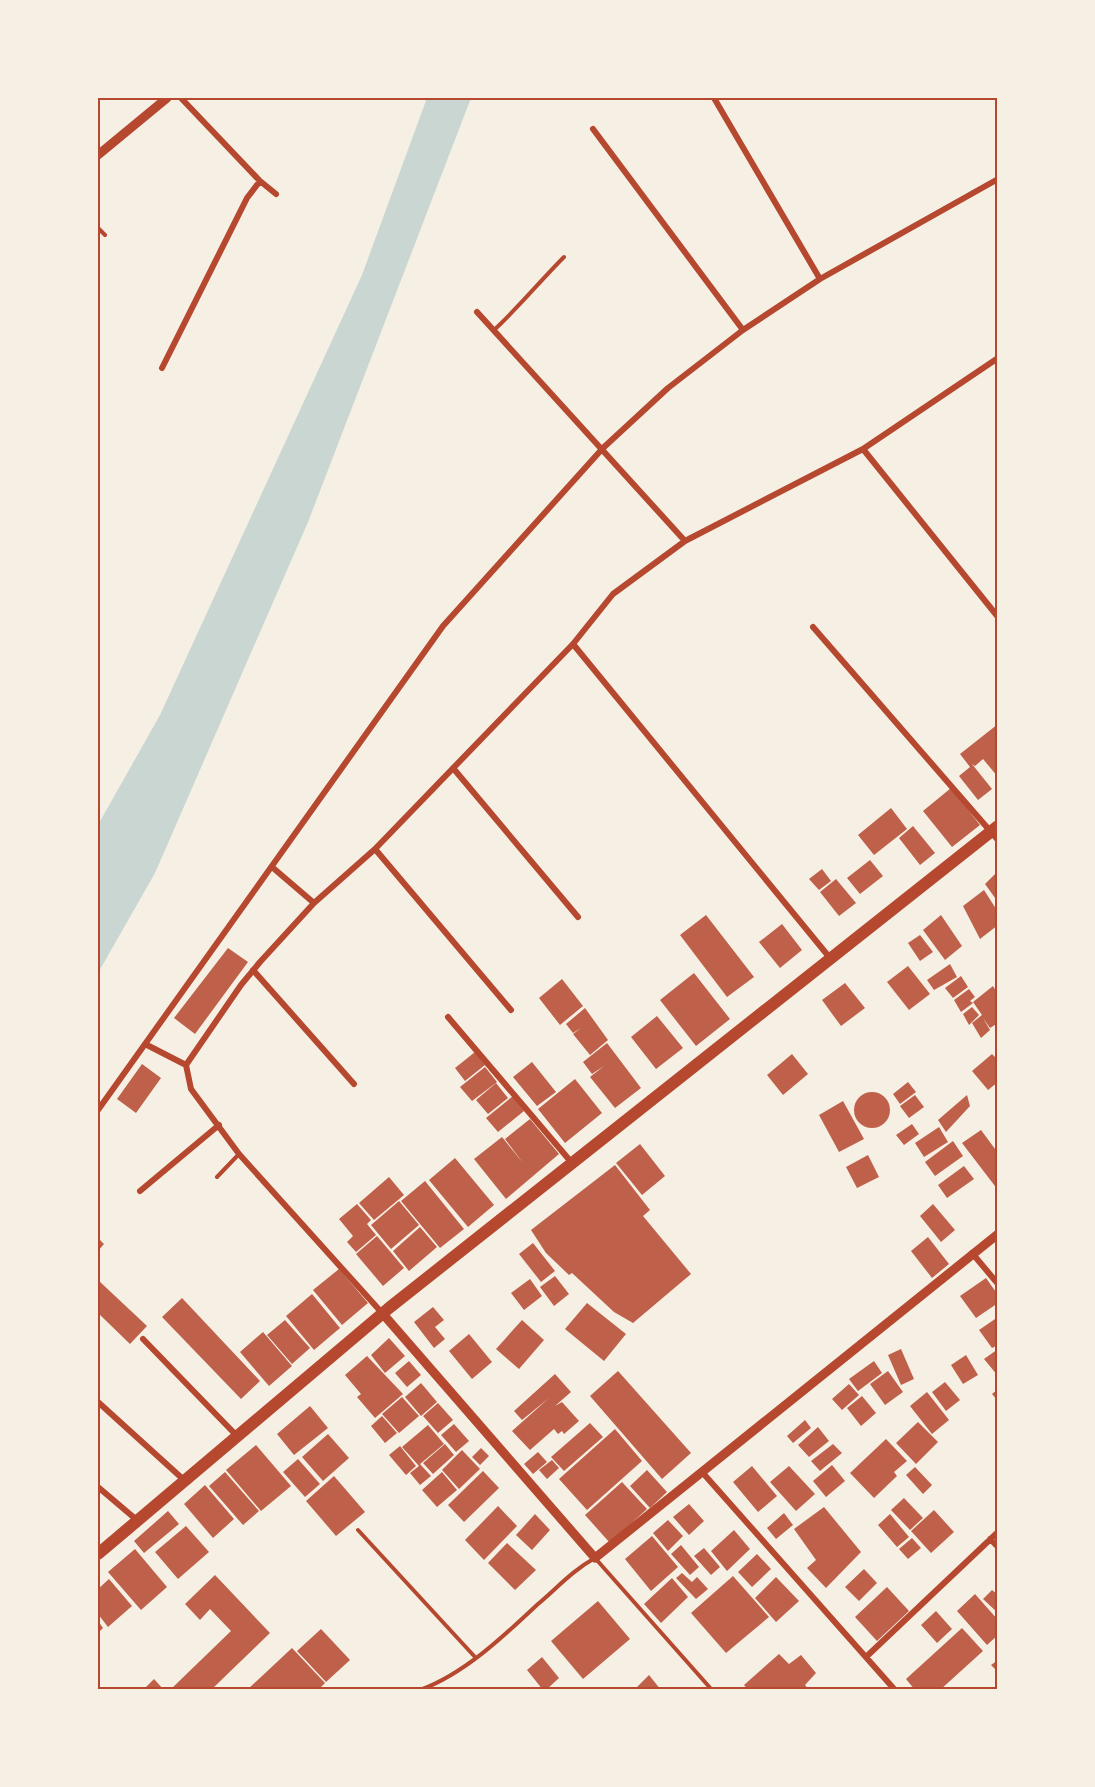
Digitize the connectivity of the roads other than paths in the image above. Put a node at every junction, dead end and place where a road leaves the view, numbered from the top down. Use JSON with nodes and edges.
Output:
{"nodes":[{"id":1,"x":167,"y":98,"type":"edge"},
{"id":2,"x":181,"y":98,"type":"edge"},
{"id":3,"x":714,"y":98,"type":"edge"},
{"id":4,"x":593,"y":129,"type":"dead end"},
{"id":5,"x":98,"y":155,"type":"edge"},
{"id":6,"x":998,"y":179,"type":"edge"},
{"id":7,"x":260,"y":181,"type":"junction"},
{"id":8,"x":276,"y":194,"type":"dead end"},
{"id":9,"x":98,"y":228,"type":"edge"},
{"id":10,"x":105,"y":235,"type":"dead end"},
{"id":11,"x":564,"y":256,"type":"dead end"},
{"id":12,"x":820,"y":279,"type":"junction"},
{"id":13,"x":477,"y":312,"type":"dead end"},
{"id":14,"x":494,"y":330,"type":"junction"},
{"id":15,"x":743,"y":330,"type":"junction"},
{"id":16,"x":998,"y":358,"type":"edge"},
{"id":17,"x":162,"y":368,"type":"dead end"},
{"id":18,"x":603,"y":448,"type":"junction"},
{"id":19,"x":863,"y":449,"type":"junction"},
{"id":20,"x":685,"y":541,"type":"junction"},
{"id":21,"x":998,"y":617,"type":"edge"},
{"id":22,"x":813,"y":627,"type":"dead end"},
{"id":23,"x":573,"y":644,"type":"junction"},
{"id":24,"x":453,"y":768,"type":"junction"},
{"id":25,"x":995,"y":832,"type":"edge"},
{"id":26,"x":375,"y":849,"type":"junction"},
{"id":27,"x":272,"y":867,"type":"junction"},
{"id":28,"x":314,"y":903,"type":"junction"},
{"id":29,"x":578,"y":917,"type":"dead end"},
{"id":30,"x":830,"y":958,"type":"junction"},
{"id":31,"x":254,"y":970,"type":"junction"},
{"id":32,"x":511,"y":1010,"type":"dead end"},
{"id":33,"x":448,"y":1017,"type":"dead end"},
{"id":34,"x":145,"y":1044,"type":"junction"},
{"id":35,"x":186,"y":1065,"type":"junction"},
{"id":36,"x":354,"y":1084,"type":"dead end"},
{"id":37,"x":98,"y":1110,"type":"edge"},
{"id":38,"x":219,"y":1125,"type":"junction"},
{"id":39,"x":238,"y":1154,"type":"junction"},
{"id":40,"x":573,"y":1164,"type":"junction"},
{"id":41,"x":217,"y":1177,"type":"dead end"},
{"id":42,"x":140,"y":1191,"type":"dead end"},
{"id":43,"x":998,"y":1234,"type":"edge"},
{"id":44,"x":972,"y":1252,"type":"junction"},
{"id":45,"x":998,"y":1284,"type":"edge"},
{"id":46,"x":383,"y":1314,"type":"junction"},
{"id":47,"x":143,"y":1339,"type":"dead end"},
{"id":48,"x":98,"y":1402,"type":"edge"},
{"id":49,"x":237,"y":1436,"type":"junction"},
{"id":50,"x":702,"y":1472,"type":"junction"},
{"id":51,"x":184,"y":1480,"type":"junction"},
{"id":52,"x":98,"y":1487,"type":"edge"},
{"id":53,"x":138,"y":1521,"type":"junction"},
{"id":54,"x":358,"y":1530,"type":"dead end"},
{"id":55,"x":998,"y":1532,"type":"edge"},
{"id":56,"x":990,"y":1539,"type":"junction"},
{"id":57,"x":998,"y":1547,"type":"edge"},
{"id":58,"x":98,"y":1554,"type":"edge"},
{"id":59,"x":595,"y":1558,"type":"junction"},
{"id":60,"x":475,"y":1657,"type":"junction"},
{"id":61,"x":866,"y":1657,"type":"junction"},
{"id":62,"x":420,"y":1689,"type":"edge"},
{"id":63,"x":712,"y":1689,"type":"edge"},
{"id":64,"x":895,"y":1689,"type":"edge"}],
"edges":[{"from":1,"to":5,"type":"street"},
{"from":2,"to":7,"type":"street"},
{"from":3,"to":12,"type":"street"},
{"from":4,"to":15,"type":"street"},
{"from":6,"to":12,"type":"street"},
{"from":7,"to":8,"type":"street"},
{"from":7,"to":17,"type":"street"},
{"from":9,"to":10,"type":"lane"},
{"from":11,"to":14,"type":"lane"},
{"from":12,"to":15,"type":"street"},
{"from":13,"to":14,"type":"street"},
{"from":14,"to":18,"type":"street"},
{"from":15,"to":18,"type":"street"},
{"from":16,"to":19,"type":"street"},
{"from":18,"to":20,"type":"street"},
{"from":18,"to":27,"type":"street"},
{"from":19,"to":20,"type":"street"},
{"from":19,"to":21,"type":"street"},
{"from":20,"to":23,"type":"street"},
{"from":22,"to":25,"type":"street"},
{"from":23,"to":24,"type":"street"},
{"from":23,"to":30,"type":"street"},
{"from":24,"to":26,"type":"street"},
{"from":24,"to":29,"type":"street"},
{"from":25,"to":30,"type":"main road"},
{"from":26,"to":28,"type":"street"},
{"from":26,"to":32,"type":"street"},
{"from":27,"to":28,"type":"street"},
{"from":27,"to":34,"type":"street"},
{"from":28,"to":31,"type":"street"},
{"from":30,"to":40,"type":"main road"},
{"from":31,"to":35,"type":"street"},
{"from":31,"to":36,"type":"street"},
{"from":33,"to":40,"type":"street"},
{"from":34,"to":35,"type":"street"},
{"from":34,"to":37,"type":"street"},
{"from":35,"to":38,"type":"street"},
{"from":38,"to":39,"type":"street"},
{"from":38,"to":42,"type":"street"},
{"from":39,"to":41,"type":"lane"},
{"from":39,"to":46,"type":"street"},
{"from":40,"to":46,"type":"main road"},
{"from":43,"to":44,"type":"street"},
{"from":44,"to":45,"type":"street"},
{"from":44,"to":50,"type":"street"},
{"from":46,"to":49,"type":"main road"},
{"from":46,"to":59,"type":"street"},
{"from":47,"to":49,"type":"street"},
{"from":48,"to":51,"type":"street"},
{"from":49,"to":51,"type":"main road"},
{"from":50,"to":59,"type":"street"},
{"from":50,"to":61,"type":"street"},
{"from":51,"to":53,"type":"main road"},
{"from":52,"to":53,"type":"street"},
{"from":53,"to":58,"type":"main road"},
{"from":54,"to":60,"type":"lane"},
{"from":55,"to":56,"type":"street"},
{"from":56,"to":57,"type":"street"},
{"from":56,"to":61,"type":"street"},
{"from":59,"to":60,"type":"lane"},
{"from":59,"to":63,"type":"lane"},
{"from":60,"to":62,"type":"lane"},
{"from":61,"to":64,"type":"street"}]}
